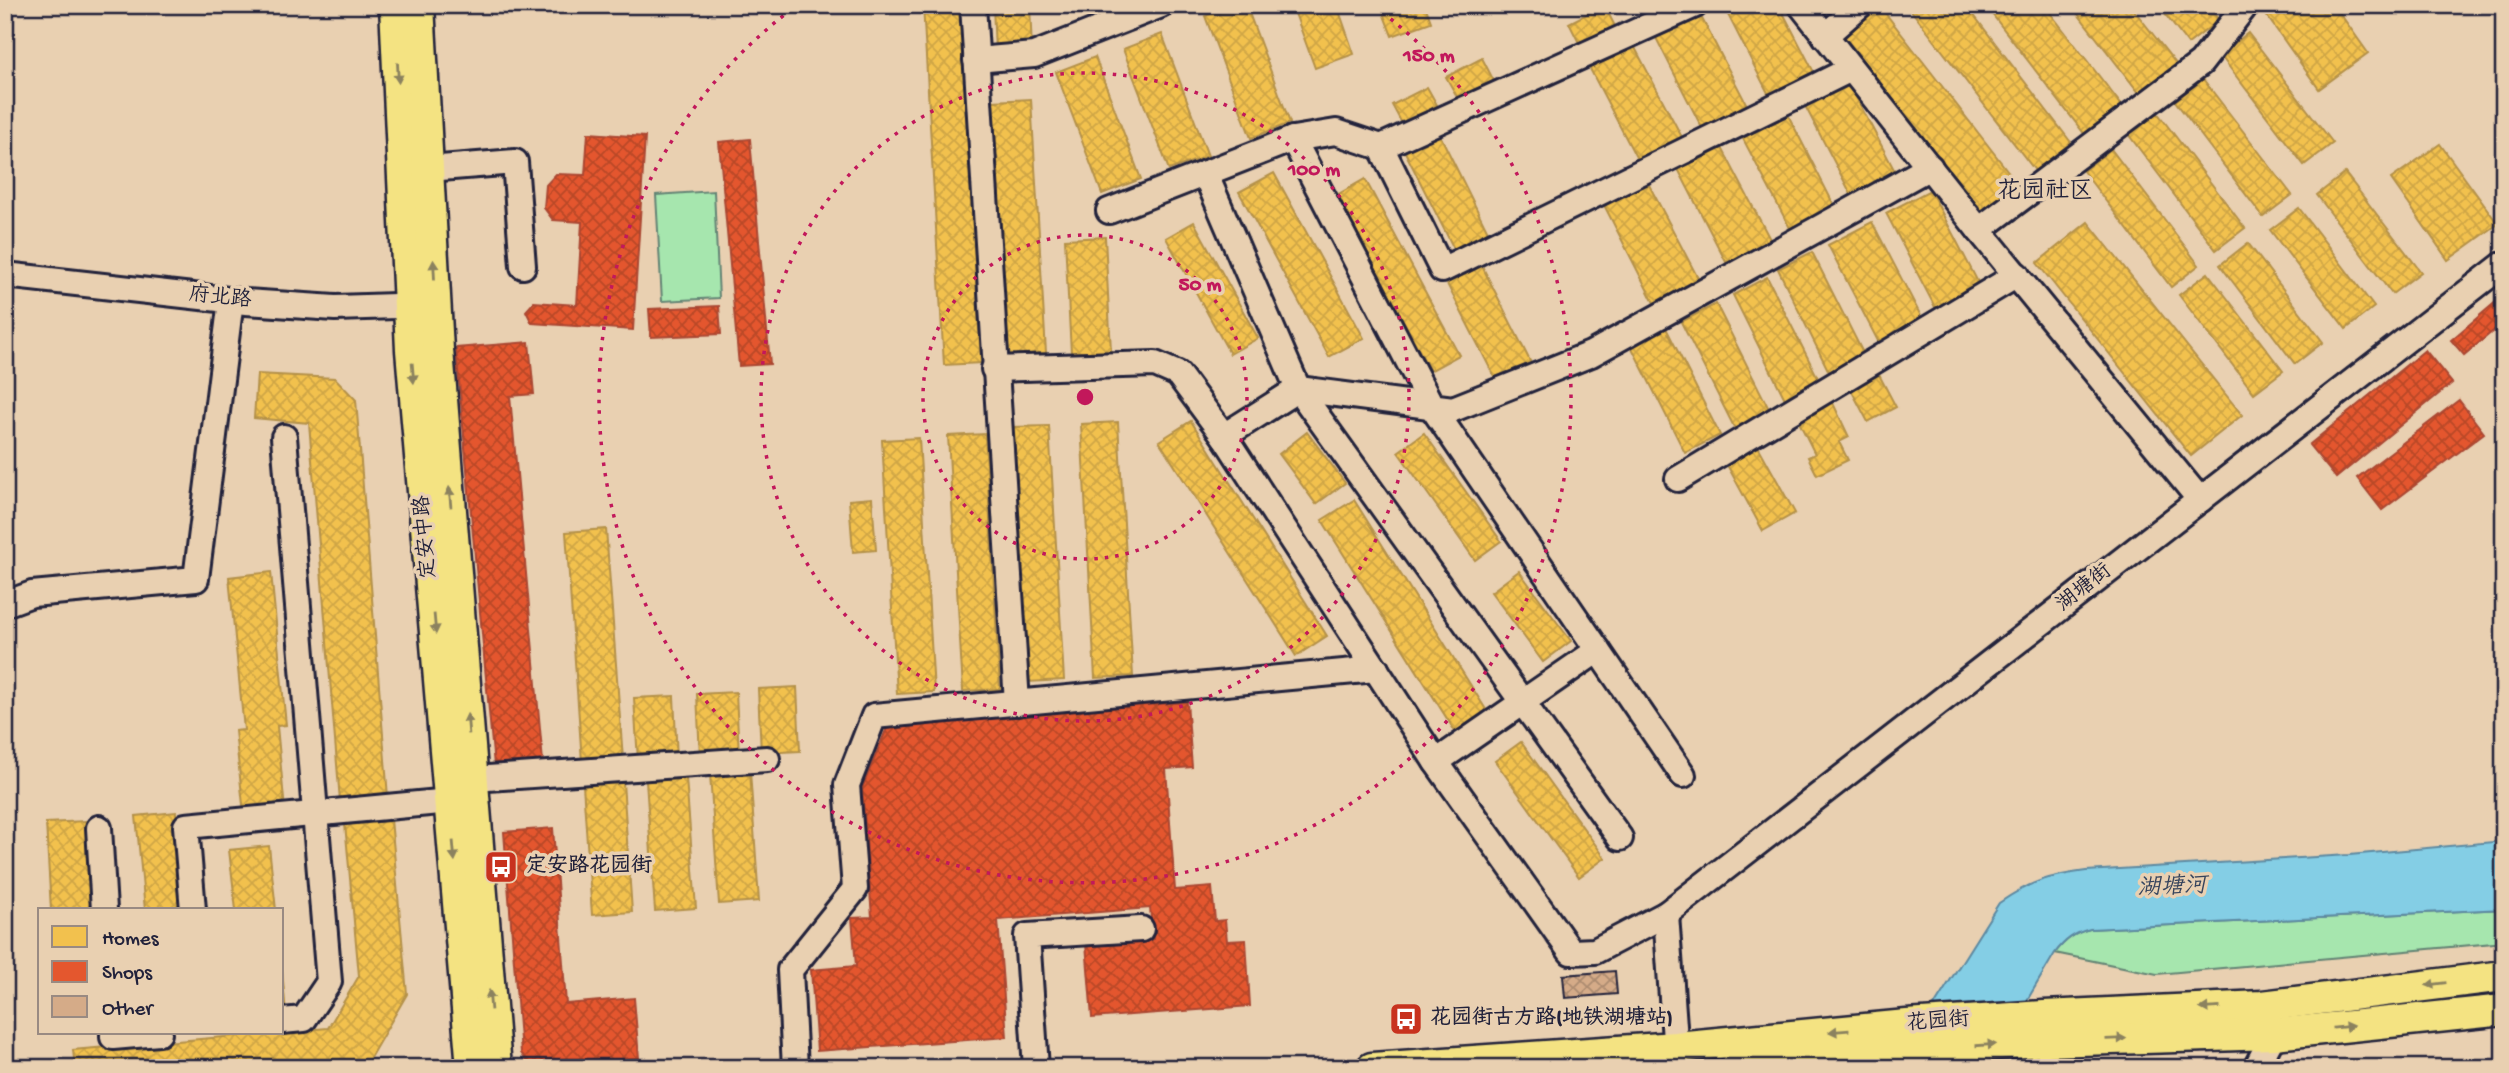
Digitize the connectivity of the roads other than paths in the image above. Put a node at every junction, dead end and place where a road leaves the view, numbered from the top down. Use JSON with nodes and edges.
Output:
{"nodes":[{"id":1,"x":395,"y":5,"type":"edge"},
{"id":2,"x":419,"y":5,"type":"edge"},
{"id":3,"x":973,"y":5,"type":"edge"},
{"id":4,"x":1161,"y":5,"type":"edge"},
{"id":5,"x":1695,"y":5,"type":"edge"},
{"id":6,"x":1801,"y":5,"type":"edge"},
{"id":7,"x":1860,"y":5,"type":"edge"},
{"id":8,"x":2246,"y":5,"type":"edge"},
{"id":9,"x":1825,"y":36,"type":"junction"},
{"id":10,"x":976,"y":60,"type":"junction"},
{"id":11,"x":1851,"y":69,"type":"junction"},
{"id":12,"x":1293,"y":139,"type":"junction"},
{"id":13,"x":1381,"y":147,"type":"junction"},
{"id":14,"x":1930,"y":167,"type":"junction"},
{"id":15,"x":428,"y":169,"type":"junction"},
{"id":16,"x":1205,"y":173,"type":"junction"},
{"id":17,"x":1109,"y":211,"type":"dead end"},
{"id":18,"x":1979,"y":230,"type":"junction"},
{"id":19,"x":2504,"y":264,"type":"edge"},
{"id":20,"x":523,"y":267,"type":"dead end"},
{"id":21,"x":5,"y":275,"type":"edge"},
{"id":22,"x":2017,"y":275,"type":"junction"},
{"id":23,"x":231,"y":300,"type":"junction"},
{"id":24,"x":423,"y":305,"type":"junction"},
{"id":25,"x":994,"y":369,"type":"junction"},
{"id":26,"x":1298,"y":389,"type":"junction"},
{"id":27,"x":1432,"y":407,"type":"junction"},
{"id":28,"x":1224,"y":436,"type":"junction"},
{"id":29,"x":284,"y":437,"type":"dead end"},
{"id":30,"x":1678,"y":479,"type":"dead end"},
{"id":31,"x":2200,"y":500,"type":"junction"},
{"id":32,"x":5,"y":604,"type":"edge"},
{"id":33,"x":1598,"y":650,"type":"junction"},
{"id":34,"x":1376,"y":669,"type":"junction"},
{"id":35,"x":1523,"y":702,"type":"junction"},
{"id":36,"x":1017,"y":703,"type":"junction"},
{"id":37,"x":767,"y":758,"type":"dead end"},
{"id":38,"x":1436,"y":762,"type":"junction"},
{"id":39,"x":1683,"y":775,"type":"dead end"},
{"id":40,"x":473,"y":779,"type":"junction"},
{"id":41,"x":450,"y":801,"type":"junction"},
{"id":42,"x":315,"y":813,"type":"junction"},
{"id":43,"x":99,"y":828,"type":"dead end"},
{"id":44,"x":1620,"y":838,"type":"dead end"},
{"id":45,"x":104,"y":908,"type":"edge"},
{"id":46,"x":193,"y":908,"type":"edge"},
{"id":47,"x":1665,"y":914,"type":"junction"},
{"id":48,"x":1141,"y":929,"type":"dead end"},
{"id":49,"x":2504,"y":976,"type":"edge"},
{"id":50,"x":2504,"y":1010,"type":"edge"},
{"id":51,"x":284,"y":1021,"type":"edge"},
{"id":52,"x":2046,"y":1028,"type":"junction"},
{"id":53,"x":113,"y":1034,"type":"edge"},
{"id":54,"x":148,"y":1034,"type":"edge"},
{"id":55,"x":2274,"y":1034,"type":"junction"},
{"id":56,"x":1900,"y":1038,"type":"junction"},
{"id":57,"x":1677,"y":1057,"type":"edge"},
{"id":58,"x":472,"y":1068,"type":"edge"},
{"id":59,"x":495,"y":1068,"type":"edge"},
{"id":60,"x":795,"y":1068,"type":"edge"},
{"id":61,"x":1036,"y":1068,"type":"edge"},
{"id":62,"x":1372,"y":1068,"type":"edge"},
{"id":63,"x":1736,"y":1068,"type":"edge"},
{"id":64,"x":2256,"y":1068,"type":"edge"}],
"edges":[{"from":1,"to":24,"type":"main road","name":"定安中路","one_way":true},
{"from":2,"to":15,"type":"main road","name":"定安中路"},
{"from":3,"to":10,"type":"street"},
{"from":4,"to":10,"type":"street"},
{"from":5,"to":13,"type":"street"},
{"from":6,"to":9,"type":"street"},
{"from":7,"to":9,"type":"street"},
{"from":8,"to":18,"type":"street"},
{"from":9,"to":11,"type":"street"},
{"from":10,"to":25,"type":"street"},
{"from":11,"to":13,"type":"street"},
{"from":11,"to":14,"type":"street"},
{"from":12,"to":13,"type":"street"},
{"from":12,"to":16,"type":"street"},
{"from":12,"to":27,"type":"street"},
{"from":14,"to":18,"type":"street"},
{"from":14,"to":27,"type":"street"},
{"from":15,"to":20,"type":"street"},
{"from":24,"to":15,"type":"main road","name":"定安中路","one_way":true},
{"from":16,"to":17,"type":"street"},
{"from":16,"to":26,"type":"street"},
{"from":18,"to":22,"type":"street"},
{"from":19,"to":31,"type":"street","name":"湖塘街"},
{"from":21,"to":23,"type":"street","name":"府北路"},
{"from":22,"to":30,"type":"street"},
{"from":22,"to":31,"type":"street"},
{"from":23,"to":24,"type":"street","name":"府北路"},
{"from":23,"to":32,"type":"street"},
{"from":40,"to":24,"type":"main road","name":"定安中路","one_way":true},
{"from":24,"to":41,"type":"main road","name":"定安中路","one_way":true},
{"from":25,"to":28,"type":"street"},
{"from":25,"to":36,"type":"street"},
{"from":26,"to":27,"type":"street"},
{"from":26,"to":28,"type":"street"},
{"from":26,"to":35,"type":"street"},
{"from":27,"to":33,"type":"street"},
{"from":28,"to":34,"type":"street"},
{"from":29,"to":42,"type":"street"},
{"from":31,"to":47,"type":"street","name":"湖塘街"},
{"from":33,"to":35,"type":"street"},
{"from":33,"to":39,"type":"street"},
{"from":34,"to":36,"type":"street"},
{"from":34,"to":38,"type":"street"},
{"from":35,"to":38,"type":"street"},
{"from":35,"to":44,"type":"street"},
{"from":36,"to":60,"type":"street"},
{"from":37,"to":40,"type":"street"},
{"from":38,"to":47,"type":"street","name":"湖塘街"},
{"from":59,"to":40,"type":"main road","name":"定安中路","one_way":true},
{"from":41,"to":42,"type":"street"},
{"from":41,"to":58,"type":"main road","name":"定安中路","one_way":true},
{"from":42,"to":46,"type":"street"},
{"from":42,"to":51,"type":"street"},
{"from":43,"to":45,"type":"street"},
{"from":47,"to":57,"type":"street"},
{"from":48,"to":61,"type":"street"},
{"from":49,"to":52,"type":"main road","name":"花园街","one_way":true},
{"from":55,"to":50,"type":"main road","name":"花园街","one_way":true},
{"from":52,"to":55,"type":"main road","name":"花园街","one_way":true},
{"from":52,"to":56,"type":"main road","name":"花园街"},
{"from":53,"to":54,"type":"street"},
{"from":55,"to":64,"type":"street"},
{"from":56,"to":57,"type":"main road","name":"花园街","one_way":true},
{"from":56,"to":63,"type":"main road","name":"花园街"},
{"from":57,"to":62,"type":"main road","name":"花园街"}]}
